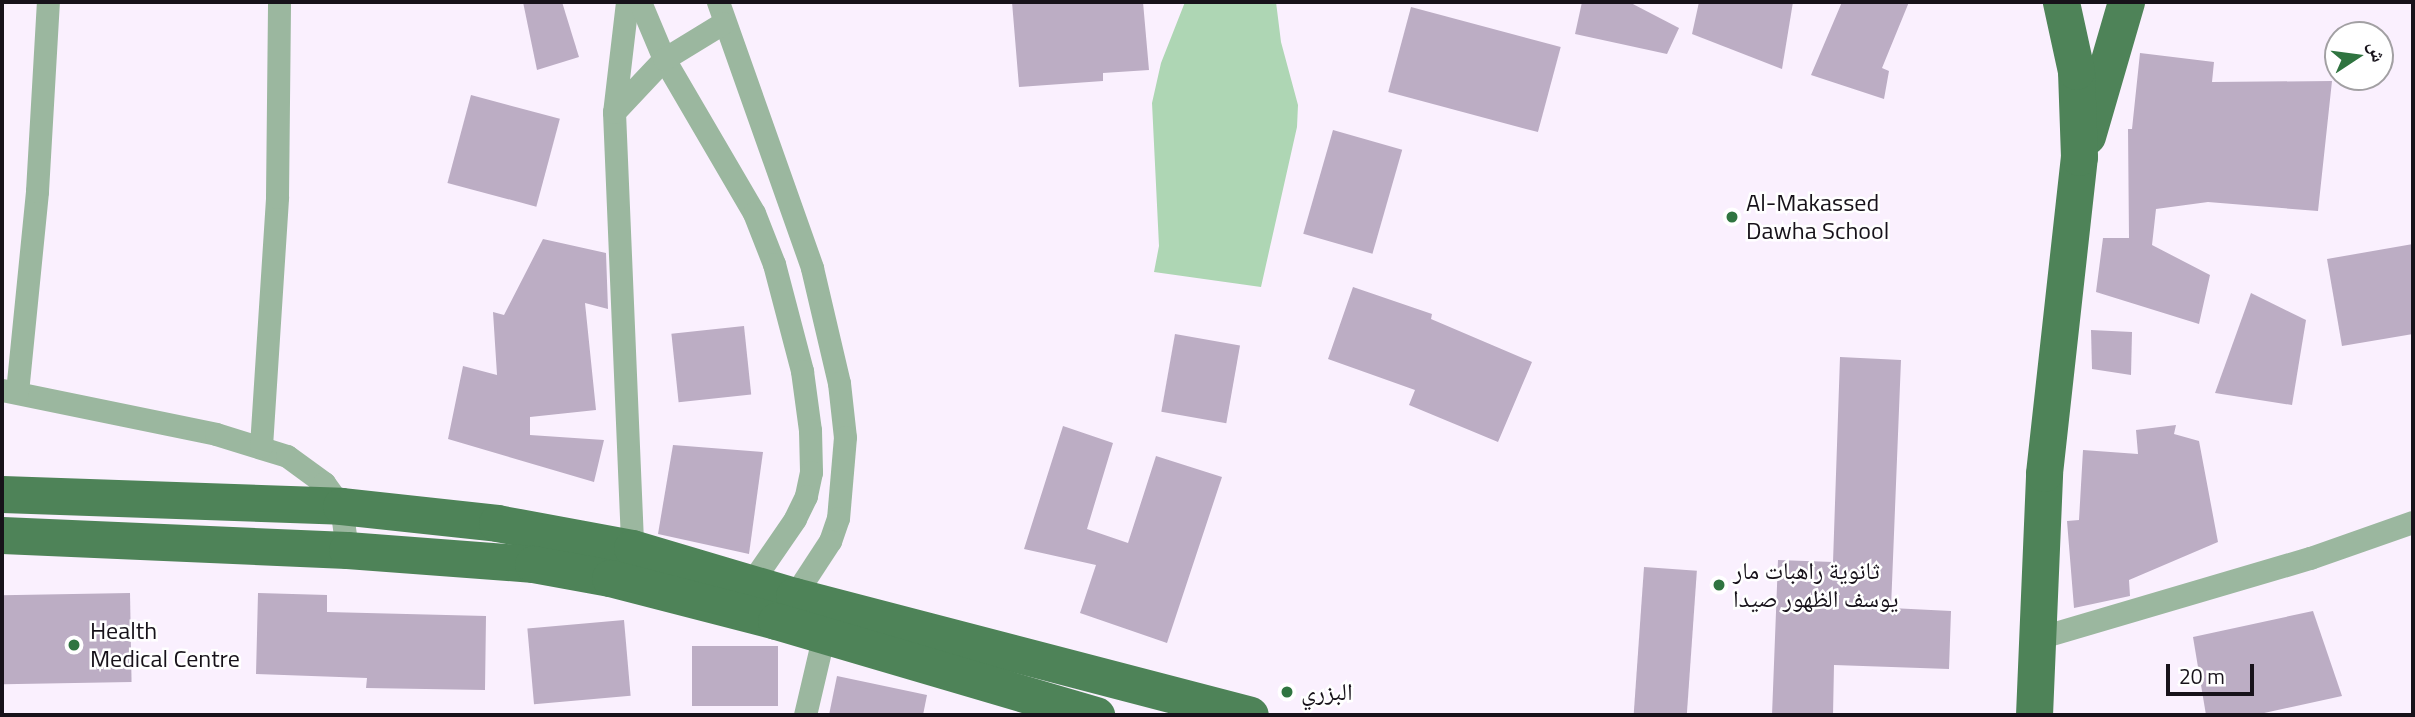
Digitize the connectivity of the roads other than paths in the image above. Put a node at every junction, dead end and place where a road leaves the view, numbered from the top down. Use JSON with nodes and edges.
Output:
{"nodes":[{"id":1,"x":48,"y":2,"type":"edge"},
{"id":2,"x":279,"y":2,"type":"edge"},
{"id":3,"x":627,"y":2,"type":"edge"},
{"id":4,"x":640,"y":2,"type":"edge"},
{"id":5,"x":2061,"y":2,"type":"edge"},
{"id":6,"x":720,"y":12,"type":"edge"},
{"id":7,"x":2120,"y":18,"type":"edge"},
{"id":8,"x":2070,"y":37,"type":"junction"},
{"id":9,"x":664,"y":59,"type":"junction"},
{"id":10,"x":614,"y":112,"type":"junction"},
{"id":11,"x":2079,"y":157,"type":"junction"},
{"id":12,"x":9,"y":391,"type":"edge"},
{"id":13,"x":261,"y":446,"type":"junction"},
{"id":14,"x":2,"y":494,"type":"edge"},
{"id":15,"x":341,"y":506,"type":"junction"},
{"id":16,"x":2413,"y":522,"type":"edge"},
{"id":17,"x":2,"y":535,"type":"edge"},
{"id":18,"x":632,"y":548,"type":"junction"},
{"id":19,"x":347,"y":550,"type":"junction"},
{"id":20,"x":751,"y":583,"type":"junction"},
{"id":21,"x":794,"y":596,"type":"junction"},
{"id":22,"x":824,"y":634,"type":"junction"},
{"id":23,"x":2038,"y":638,"type":"junction"},
{"id":24,"x":805,"y":715,"type":"edge"},
{"id":25,"x":1096,"y":715,"type":"edge"},
{"id":26,"x":1250,"y":715,"type":"edge"},
{"id":27,"x":2034,"y":715,"type":"edge"}],
"edges":[{"from":1,"to":12,"type":"street"},
{"from":2,"to":13,"type":"street"},
{"from":3,"to":10,"type":"street"},
{"from":4,"to":9,"type":"street"},
{"from":5,"to":8,"type":"main road"},
{"from":6,"to":9,"type":"street"},
{"from":6,"to":21,"type":"street"},
{"from":7,"to":8,"type":"main road"},
{"from":7,"to":11,"type":"main road"},
{"from":8,"to":11,"type":"main road"},
{"from":9,"to":10,"type":"street"},
{"from":9,"to":20,"type":"street"},
{"from":10,"to":18,"type":"street"},
{"from":11,"to":23,"type":"main road"},
{"from":12,"to":13,"type":"street"},
{"from":13,"to":15,"type":"street"},
{"from":14,"to":15,"type":"main road"},
{"from":15,"to":18,"type":"main road"},
{"from":15,"to":19,"type":"street"},
{"from":16,"to":23,"type":"street"},
{"from":17,"to":19,"type":"main road"},
{"from":18,"to":20,"type":"main road"},
{"from":19,"to":22,"type":"main road"},
{"from":20,"to":21,"type":"main road"},
{"from":21,"to":26,"type":"main road"},
{"from":22,"to":24,"type":"street"},
{"from":22,"to":25,"type":"main road"},
{"from":23,"to":27,"type":"main road"}]}
